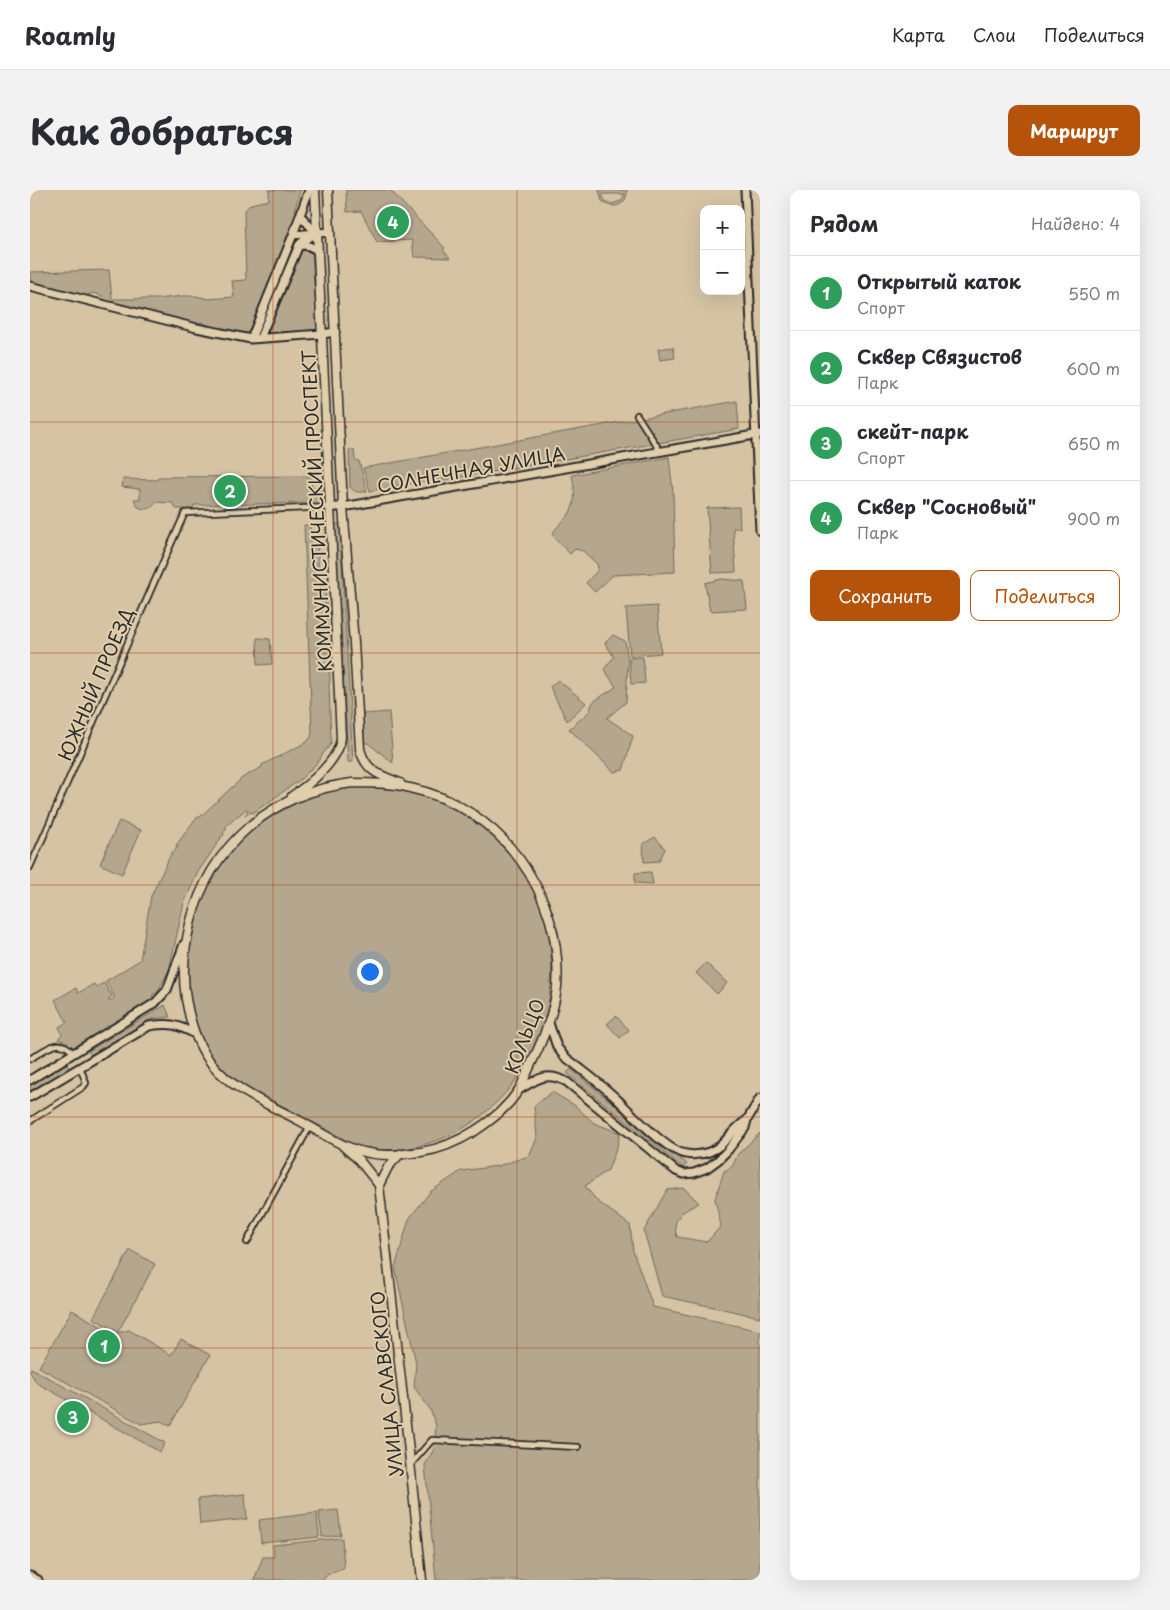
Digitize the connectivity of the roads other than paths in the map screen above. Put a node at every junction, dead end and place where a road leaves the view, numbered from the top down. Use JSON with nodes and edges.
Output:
{"nodes":[{"id":1,"x":309,"y":190,"type":"edge"},
{"id":2,"x":315,"y":190,"type":"edge"},
{"id":3,"x":328,"y":190,"type":"edge"},
{"id":4,"x":745,"y":190,"type":"edge"},
{"id":5,"x":300,"y":215,"type":"junction"},
{"id":6,"x":330,"y":232,"type":"junction"},
{"id":7,"x":316,"y":233,"type":"junction"},
{"id":8,"x":293,"y":235,"type":"junction"},
{"id":9,"x":299,"y":245,"type":"junction"},
{"id":10,"x":318,"y":252,"type":"junction"},
{"id":11,"x":30,"y":286,"type":"edge"},
{"id":12,"x":335,"y":332,"type":"junction"},
{"id":13,"x":322,"y":334,"type":"junction"},
{"id":14,"x":260,"y":338,"type":"junction"},
{"id":15,"x":251,"y":339,"type":"junction"},
{"id":16,"x":637,"y":415,"type":"dead end"},
{"id":17,"x":758,"y":434,"type":"edge"},
{"id":18,"x":660,"y":451,"type":"junction"},
{"id":19,"x":330,"y":507,"type":"junction"},
{"id":20,"x":343,"y":507,"type":"junction"},
{"id":21,"x":185,"y":513,"type":"joint"},
{"id":22,"x":760,"y":531,"type":"edge"},
{"id":23,"x":411,"y":788,"type":"junction"},
{"id":24,"x":280,"y":805,"type":"junction"},
{"id":25,"x":30,"y":867,"type":"edge"},
{"id":26,"x":187,"y":936,"type":"junction"},
{"id":27,"x":549,"y":1023,"type":"junction"},
{"id":28,"x":195,"y":1034,"type":"junction"},
{"id":29,"x":74,"y":1054,"type":"junction"},
{"id":30,"x":30,"y":1059,"type":"edge"},
{"id":31,"x":80,"y":1066,"type":"junction"},
{"id":32,"x":30,"y":1080,"type":"edge"},
{"id":33,"x":519,"y":1090,"type":"junction"},
{"id":34,"x":30,"y":1097,"type":"edge"},
{"id":35,"x":760,"y":1098,"type":"edge"},
{"id":36,"x":746,"y":1120,"type":"junction"},
{"id":37,"x":30,"y":1121,"type":"edge"},
{"id":38,"x":310,"y":1126,"type":"junction"},
{"id":39,"x":338,"y":1142,"type":"junction"},
{"id":40,"x":400,"y":1154,"type":"junction"},
{"id":41,"x":379,"y":1185,"type":"junction"},
{"id":42,"x":247,"y":1242,"type":"dead end"},
{"id":43,"x":578,"y":1447,"type":"dead end"},
{"id":44,"x":410,"y":1465,"type":"junction"},
{"id":45,"x":30,"y":1576,"type":"edge"},
{"id":46,"x":38,"y":1580,"type":"edge"},
{"id":47,"x":422,"y":1580,"type":"edge"}],
"edges":[{"from":1,"to":5,"type":"main road"},
{"from":2,"to":7,"type":"main road","name":"КОММУНИСТИЧЕСКИЙ ПРОСПЕКТ"},
{"from":3,"to":6,"type":"main road","name":"КОММУНИСТИЧЕСКИЙ ПРОСПЕКТ"},
{"from":4,"to":17,"type":"main road"},
{"from":5,"to":7,"type":"main road"},
{"from":5,"to":8,"type":"main road"},
{"from":6,"to":7,"type":"main road"},
{"from":6,"to":12,"type":"main road","name":"КОММУНИСТИЧЕСКИЙ ПРОСПЕКТ"},
{"from":7,"to":8,"type":"main road"},
{"from":7,"to":9,"type":"main road"},
{"from":7,"to":10,"type":"main road","name":"КОММУНИСТИЧЕСКИЙ ПРОСПЕКТ"},
{"from":8,"to":15,"type":"main road"},
{"from":9,"to":10,"type":"main road"},
{"from":9,"to":14,"type":"main road"},
{"from":10,"to":13,"type":"main road","name":"КОММУНИСТИЧЕСКИЙ ПРОСПЕКТ"},
{"from":11,"to":15,"type":"main road"},
{"from":12,"to":13,"type":"main road"},
{"from":12,"to":20,"type":"main road","name":"КОММУНИСТИЧЕСКИЙ ПРОСПЕКТ"},
{"from":13,"to":14,"type":"main road"},
{"from":13,"to":19,"type":"main road","name":"КОММУНИСТИЧЕСКИЙ ПРОСПЕКТ"},
{"from":14,"to":15,"type":"main road"},
{"from":16,"to":18,"type":"street"},
{"from":17,"to":18,"type":"main road","name":"СОЛНЕЧНАЯ УЛИЦА"},
{"from":17,"to":22,"type":"main road"},
{"from":18,"to":20,"type":"main road","name":"СОЛНЕЧНАЯ УЛИЦА"},
{"from":19,"to":20,"type":"main road","name":"СОЛНЕЧНАЯ УЛИЦА"},
{"from":19,"to":21,"type":"street","name":"СОЛНЕЧНАЯ УЛИЦА"},
{"from":19,"to":24,"type":"main road","name":"КОММУНИСТИЧЕСКИЙ ПРОСПЕКТ"},
{"from":20,"to":23,"type":"main road","name":"КОММУНИСТИЧЕСКИЙ ПРОСПЕКТ"},
{"from":21,"to":25,"type":"street","name":"ЮЖНЫЙ ПРОЕЗД"},
{"from":23,"to":24,"type":"main road","name":"КОЛЬЦО"},
{"from":23,"to":27,"type":"main road","name":"КОЛЬЦО"},
{"from":24,"to":26,"type":"main road","name":"КОЛЬЦО"},
{"from":26,"to":28,"type":"main road","name":"КОЛЬЦО"},
{"from":26,"to":29,"type":"main road"},
{"from":27,"to":33,"type":"main road","name":"КОЛЬЦО"},
{"from":27,"to":36,"type":"main road"},
{"from":28,"to":31,"type":"main road"},
{"from":28,"to":38,"type":"main road","name":"КОЛЬЦО"},
{"from":29,"to":30,"type":"street"},
{"from":29,"to":31,"type":"main road"},
{"from":29,"to":32,"type":"main road"},
{"from":31,"to":34,"type":"main road"},
{"from":31,"to":37,"type":"street"},
{"from":33,"to":36,"type":"main road"},
{"from":33,"to":40,"type":"main road","name":"КОЛЬЦО"},
{"from":35,"to":36,"type":"main road"},
{"from":38,"to":39,"type":"main road","name":"КОЛЬЦО"},
{"from":38,"to":42,"type":"street"},
{"from":39,"to":40,"type":"main road","name":"КОЛЬЦО"},
{"from":39,"to":41,"type":"main road"},
{"from":40,"to":41,"type":"main road"},
{"from":41,"to":44,"type":"main road","name":"УЛИЦА СЛАВСКОГО"},
{"from":43,"to":44,"type":"street"},
{"from":44,"to":47,"type":"main road","name":"УЛИЦА СЛАВСКОГО"},
{"from":45,"to":46,"type":"main road"}]}
